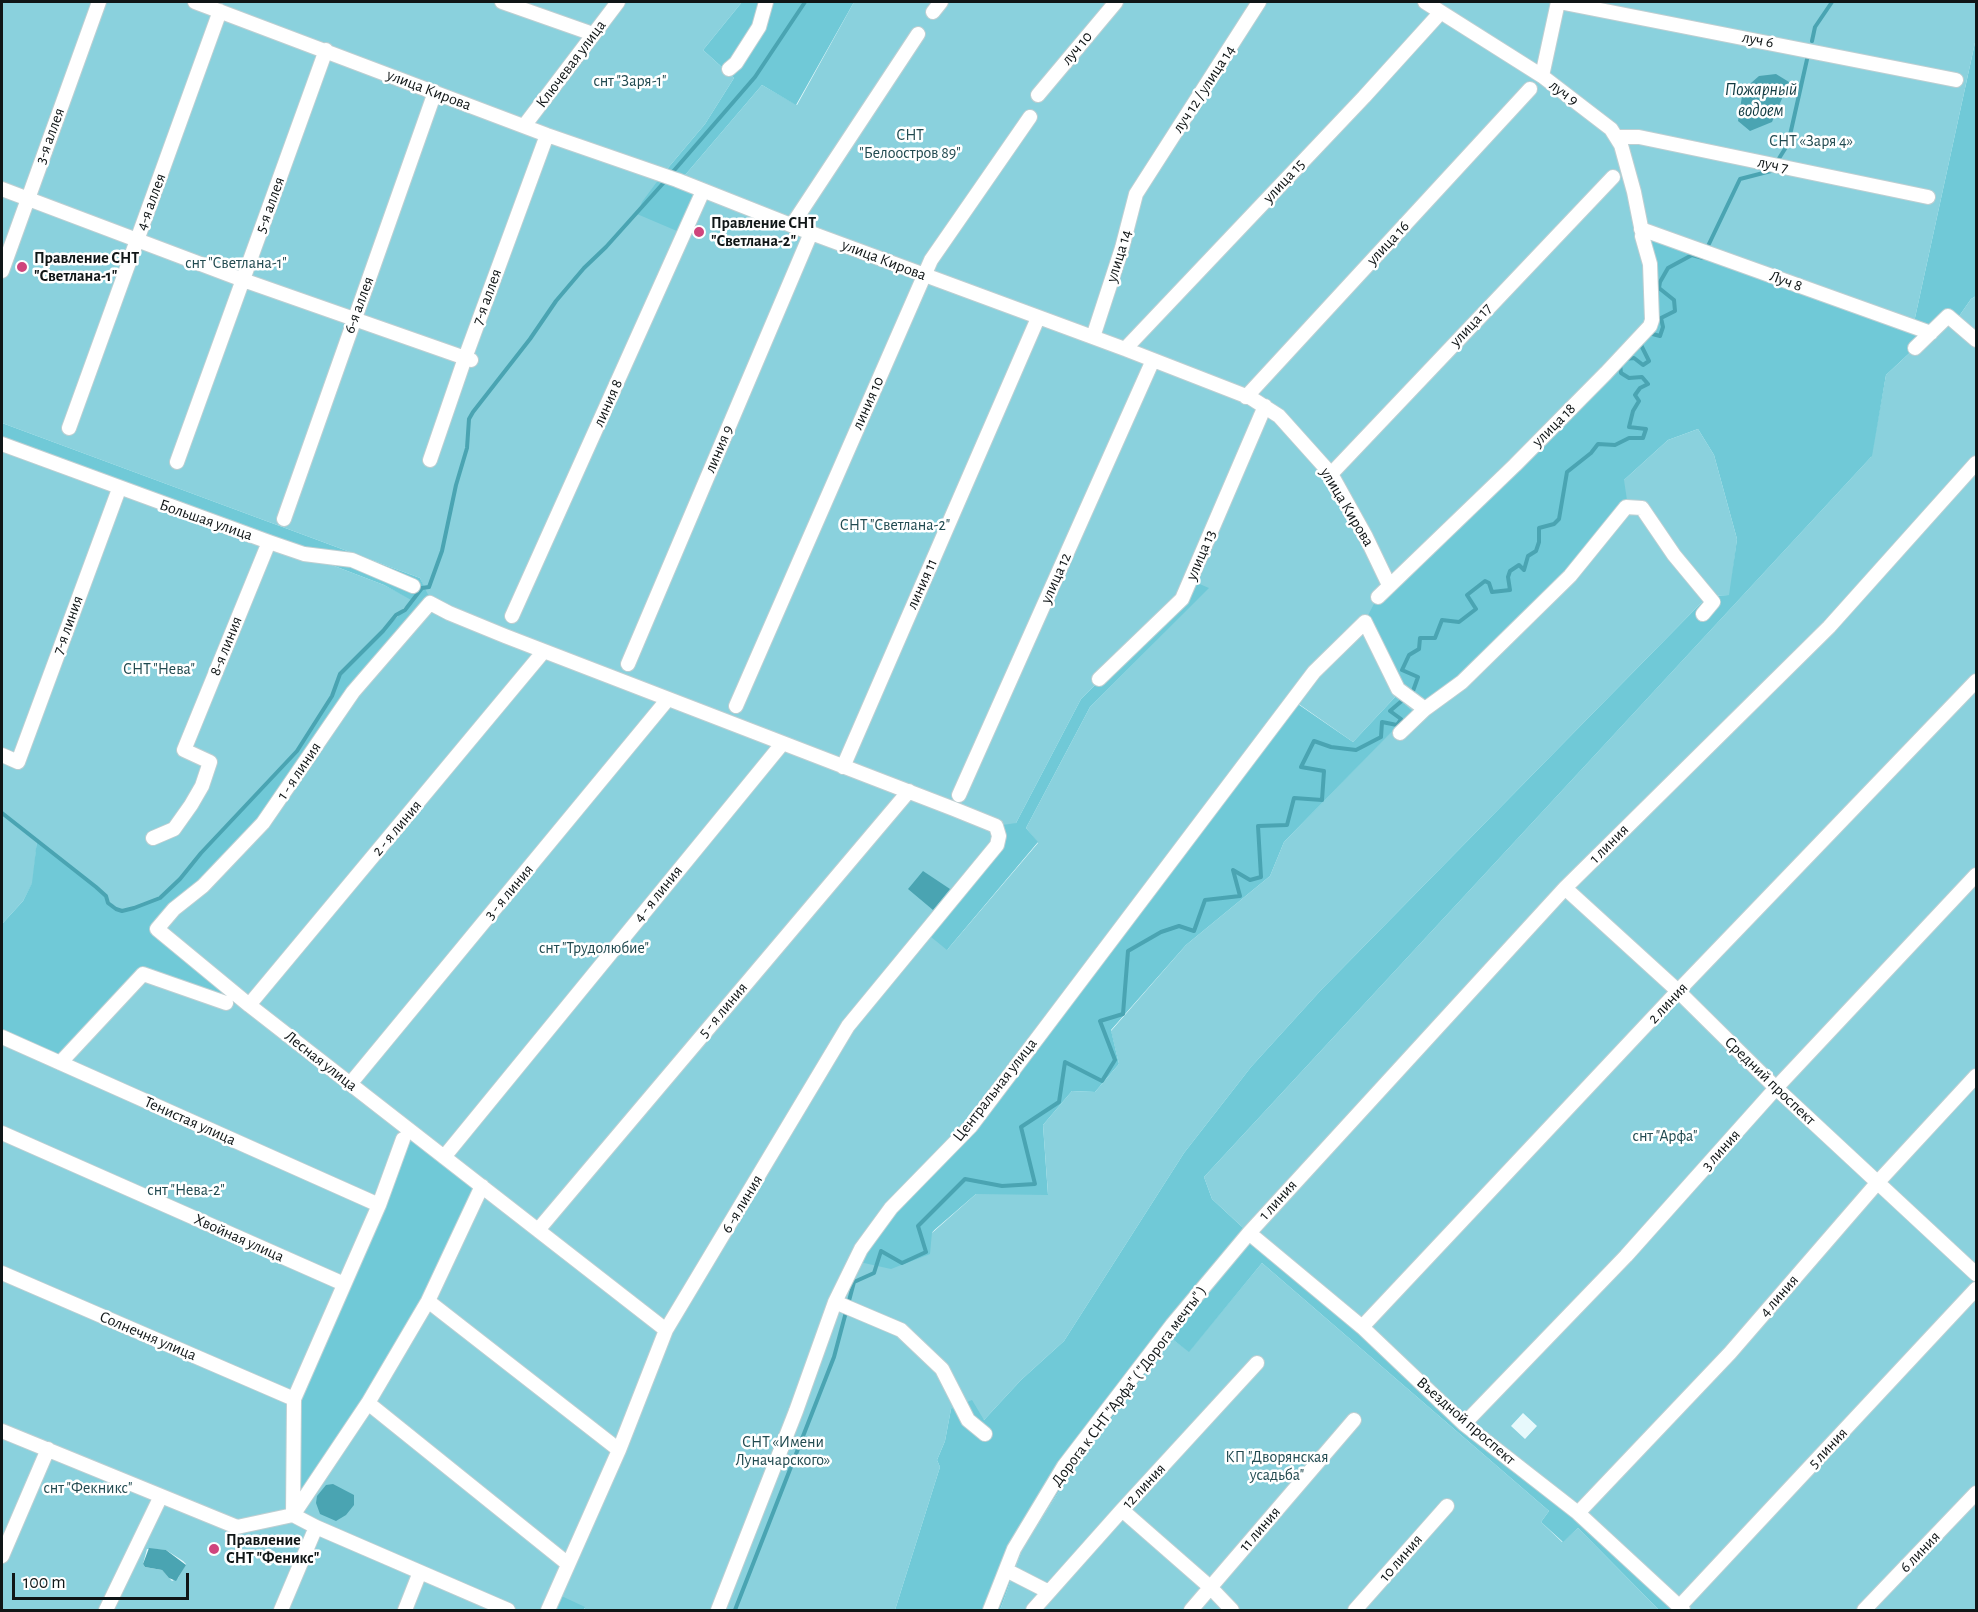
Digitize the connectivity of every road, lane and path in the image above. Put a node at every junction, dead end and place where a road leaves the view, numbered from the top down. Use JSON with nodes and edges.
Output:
{"nodes":[{"id":1,"x":99,"y":2,"type":"edge"},
{"id":2,"x":195,"y":2,"type":"edge"},
{"id":3,"x":502,"y":2,"type":"edge"},
{"id":4,"x":618,"y":2,"type":"edge"},
{"id":5,"x":766,"y":2,"type":"edge"},
{"id":6,"x":1116,"y":2,"type":"edge"},
{"id":7,"x":1260,"y":2,"type":"edge"},
{"id":8,"x":1425,"y":2,"type":"edge"},
{"id":9,"x":1558,"y":2,"type":"edge"},
{"id":10,"x":220,"y":11,"type":"junction"},
{"id":11,"x":1440,"y":12,"type":"junction"},
{"id":12,"x":593,"y":34,"type":"junction"},
{"id":13,"x":918,"y":34,"type":"dead end"},
{"id":14,"x":326,"y":50,"type":"junction"},
{"id":15,"x":729,"y":69,"type":"dead end"},
{"id":16,"x":1542,"y":76,"type":"junction"},
{"id":17,"x":1956,"y":80,"type":"dead end"},
{"id":18,"x":1530,"y":89,"type":"dead end"},
{"id":19,"x":435,"y":92,"type":"junction"},
{"id":20,"x":1038,"y":95,"type":"dead end"},
{"id":21,"x":1030,"y":117,"type":"dead end"},
{"id":22,"x":524,"y":126,"type":"junction"},
{"id":23,"x":547,"y":135,"type":"junction"},
{"id":24,"x":1618,"y":137,"type":"junction"},
{"id":25,"x":1148,"y":176,"type":"joint"},
{"id":26,"x":1613,"y":177,"type":"dead end"},
{"id":27,"x":2,"y":189,"type":"edge"},
{"id":28,"x":703,"y":190,"type":"junction"},
{"id":29,"x":1928,"y":197,"type":"dead end"},
{"id":30,"x":28,"y":198,"type":"junction"},
{"id":31,"x":792,"y":225,"type":"junction"},
{"id":32,"x":1642,"y":232,"type":"junction"},
{"id":33,"x":811,"y":233,"type":"junction"},
{"id":34,"x":137,"y":240,"type":"junction"},
{"id":35,"x":2,"y":271,"type":"edge"},
{"id":36,"x":924,"y":275,"type":"junction"},
{"id":37,"x":243,"y":280,"type":"junction"},
{"id":38,"x":1038,"y":318,"type":"junction"},
{"id":39,"x":354,"y":319,"type":"junction"},
{"id":40,"x":1931,"y":333,"type":"junction"},
{"id":41,"x":1093,"y":337,"type":"junction"},
{"id":42,"x":1977,"y":340,"type":"edge"},
{"id":43,"x":1915,"y":348,"type":"dead end"},
{"id":44,"x":1125,"y":349,"type":"junction"},
{"id":45,"x":468,"y":359,"type":"junction"},
{"id":46,"x":1153,"y":360,"type":"junction"},
{"id":47,"x":1246,"y":397,"type":"junction"},
{"id":48,"x":1265,"y":406,"type":"junction"},
{"id":49,"x":69,"y":428,"type":"dead end"},
{"id":50,"x":2,"y":444,"type":"edge"},
{"id":51,"x":430,"y":460,"type":"dead end"},
{"id":52,"x":177,"y":462,"type":"dead end"},
{"id":53,"x":1977,"y":463,"type":"edge"},
{"id":54,"x":1330,"y":474,"type":"junction"},
{"id":55,"x":119,"y":489,"type":"junction"},
{"id":56,"x":284,"y":519,"type":"dead end"},
{"id":57,"x":268,"y":542,"type":"junction"},
{"id":58,"x":1389,"y":585,"type":"junction"},
{"id":59,"x":413,"y":586,"type":"dead end"},
{"id":60,"x":1378,"y":597,"type":"dead end"},
{"id":61,"x":1703,"y":614,"type":"dead end"},
{"id":62,"x":513,"y":616,"type":"dead end"},
{"id":63,"x":544,"y":651,"type":"junction"},
{"id":64,"x":628,"y":664,"type":"dead end"},
{"id":65,"x":1099,"y":679,"type":"dead end"},
{"id":66,"x":1977,"y":681,"type":"edge"},
{"id":67,"x":668,"y":699,"type":"junction"},
{"id":68,"x":736,"y":706,"type":"dead end"},
{"id":69,"x":1425,"y":710,"type":"junction"},
{"id":70,"x":1400,"y":733,"type":"dead end"},
{"id":71,"x":783,"y":744,"type":"junction"},
{"id":72,"x":2,"y":755,"type":"edge"},
{"id":73,"x":843,"y":767,"type":"junction"},
{"id":74,"x":909,"y":791,"type":"junction"},
{"id":75,"x":959,"y":795,"type":"dead end"},
{"id":76,"x":153,"y":838,"type":"dead end"},
{"id":77,"x":1977,"y":875,"type":"edge"},
{"id":78,"x":1564,"y":888,"type":"junction"},
{"id":79,"x":1678,"y":991,"type":"junction"},
{"id":80,"x":230,"y":998,"type":"junction"},
{"id":81,"x":249,"y":1005,"type":"junction"},
{"id":82,"x":2,"y":1037,"type":"edge"},
{"id":83,"x":60,"y":1063,"type":"junction"},
{"id":84,"x":1977,"y":1076,"type":"edge"},
{"id":85,"x":350,"y":1084,"type":"junction"},
{"id":86,"x":1776,"y":1088,"type":"junction"},
{"id":87,"x":2,"y":1133,"type":"edge"},
{"id":88,"x":405,"y":1134,"type":"junction"},
{"id":89,"x":444,"y":1157,"type":"junction"},
{"id":90,"x":1878,"y":1182,"type":"junction"},
{"id":91,"x":482,"y":1186,"type":"junction"},
{"id":92,"x":379,"y":1205,"type":"junction"},
{"id":93,"x":538,"y":1230,"type":"junction"},
{"id":94,"x":1249,"y":1233,"type":"junction"},
{"id":95,"x":2,"y":1273,"type":"edge"},
{"id":96,"x":1977,"y":1274,"type":"edge"},
{"id":97,"x":344,"y":1284,"type":"junction"},
{"id":98,"x":1977,"y":1289,"type":"edge"},
{"id":99,"x":428,"y":1301,"type":"junction"},
{"id":100,"x":836,"y":1302,"type":"junction"},
{"id":101,"x":1362,"y":1327,"type":"junction"},
{"id":102,"x":666,"y":1330,"type":"junction"},
{"id":103,"x":1257,"y":1363,"type":"dead end"},
{"id":104,"x":294,"y":1399,"type":"junction"},
{"id":105,"x":368,"y":1403,"type":"junction"},
{"id":106,"x":1354,"y":1420,"type":"dead end"},
{"id":107,"x":1464,"y":1424,"type":"junction"},
{"id":108,"x":2,"y":1431,"type":"edge"},
{"id":109,"x":985,"y":1434,"type":"dead end"},
{"id":110,"x":48,"y":1449,"type":"junction"},
{"id":111,"x":620,"y":1450,"type":"junction"},
{"id":112,"x":1977,"y":1493,"type":"edge"},
{"id":113,"x":161,"y":1496,"type":"junction"},
{"id":114,"x":1447,"y":1506,"type":"dead end"},
{"id":115,"x":1122,"y":1510,"type":"junction"},
{"id":116,"x":1578,"y":1513,"type":"junction"},
{"id":117,"x":293,"y":1515,"type":"junction"},
{"id":118,"x":316,"y":1527,"type":"junction"},
{"id":119,"x":2,"y":1556,"type":"edge"},
{"id":120,"x":568,"y":1564,"type":"junction"},
{"id":121,"x":1006,"y":1570,"type":"junction"},
{"id":122,"x":420,"y":1572,"type":"junction"},
{"id":123,"x":1210,"y":1587,"type":"junction"},
{"id":124,"x":1049,"y":1592,"type":"junction"},
{"id":125,"x":1681,"y":1609,"type":"edge"},
{"id":126,"x":106,"y":1611,"type":"edge"},
{"id":127,"x":281,"y":1611,"type":"edge"},
{"id":128,"x":405,"y":1611,"type":"edge"},
{"id":129,"x":508,"y":1611,"type":"edge"},
{"id":130,"x":548,"y":1611,"type":"edge"},
{"id":131,"x":718,"y":1611,"type":"edge"},
{"id":132,"x":990,"y":1611,"type":"edge"},
{"id":133,"x":1033,"y":1611,"type":"edge"},
{"id":134,"x":1191,"y":1611,"type":"edge"},
{"id":135,"x":1232,"y":1611,"type":"edge"},
{"id":136,"x":1355,"y":1611,"type":"edge"},
{"id":137,"x":1864,"y":1611,"type":"edge"}],
"edges":[{"from":1,"to":30,"type":"street","name":"3-я аллея"},
{"from":2,"to":10,"type":"street","name":"улица Кирова"},
{"from":3,"to":12,"type":"street"},
{"from":4,"to":12,"type":"street","name":"Ключевая улица"},
{"from":5,"to":15,"type":"street"},
{"from":6,"to":20,"type":"street","name":"луч 10"},
{"from":7,"to":25,"type":"street","name":"луч 12 / улица 14"},
{"from":8,"to":11,"type":"street","name":"луч 9"},
{"from":9,"to":16,"type":"street"},
{"from":9,"to":17,"type":"street","name":"луч 6"},
{"from":10,"to":14,"type":"street","name":"улица Кирова"},
{"from":10,"to":34,"type":"street","name":"4-я аллея"},
{"from":11,"to":16,"type":"street","name":"луч 9"},
{"from":11,"to":44,"type":"street","name":"улица 15"},
{"from":12,"to":22,"type":"street","name":"Ключевая улица"},
{"from":13,"to":31,"type":"street"},
{"from":14,"to":19,"type":"street","name":"улица Кирова"},
{"from":14,"to":37,"type":"street","name":"5-я аллея"},
{"from":16,"to":24,"type":"street","name":"луч 9"},
{"from":18,"to":47,"type":"street","name":"улица 16"},
{"from":19,"to":22,"type":"street","name":"улица Кирова"},
{"from":19,"to":39,"type":"street","name":"6-я аллея"},
{"from":21,"to":36,"type":"street","name":"линия 10"},
{"from":22,"to":23,"type":"street","name":"улица Кирова"},
{"from":23,"to":28,"type":"street","name":"улица Кирова"},
{"from":23,"to":45,"type":"street","name":"7-я аллея"},
{"from":24,"to":29,"type":"street","name":"луч 7"},
{"from":24,"to":32,"type":"street"},
{"from":25,"to":41,"type":"street","name":"улица 14"},
{"from":26,"to":54,"type":"street","name":"улица 17"},
{"from":27,"to":30,"type":"street"},
{"from":28,"to":31,"type":"street","name":"улица Кирова"},
{"from":28,"to":62,"type":"street","name":"линия 8"},
{"from":30,"to":34,"type":"street"},
{"from":30,"to":35,"type":"street","name":"3-я аллея"},
{"from":31,"to":33,"type":"street","name":"улица Кирова"},
{"from":32,"to":40,"type":"street","name":"Луч 8"},
{"from":32,"to":58,"type":"street","name":"улица 18"},
{"from":33,"to":36,"type":"street","name":"улица Кирова"},
{"from":33,"to":64,"type":"street","name":"линия 9"},
{"from":34,"to":37,"type":"street"},
{"from":34,"to":49,"type":"street","name":"4-я аллея"},
{"from":36,"to":38,"type":"street","name":"улица Кирова"},
{"from":36,"to":68,"type":"street","name":"линия 10"},
{"from":37,"to":39,"type":"street"},
{"from":37,"to":52,"type":"street","name":"5-я аллея"},
{"from":38,"to":41,"type":"street","name":"улица Кирова"},
{"from":38,"to":73,"type":"street","name":"линия 11"},
{"from":39,"to":45,"type":"street"},
{"from":39,"to":56,"type":"street","name":"6-я аллея"},
{"from":40,"to":42,"type":"street"},
{"from":40,"to":43,"type":"street"},
{"from":41,"to":44,"type":"street","name":"улица Кирова"},
{"from":44,"to":46,"type":"street","name":"улица Кирова"},
{"from":45,"to":51,"type":"street","name":"7-я аллея"},
{"from":46,"to":47,"type":"street","name":"улица Кирова"},
{"from":46,"to":75,"type":"street","name":"улица 12"},
{"from":47,"to":48,"type":"street","name":"улица Кирова"},
{"from":48,"to":54,"type":"street","name":"улица Кирова"},
{"from":48,"to":65,"type":"street","name":"улица 13"},
{"from":50,"to":55,"type":"street","name":"Большая улица"},
{"from":53,"to":78,"type":"street","name":"1 линия"},
{"from":54,"to":58,"type":"street","name":"улица Кирова"},
{"from":55,"to":57,"type":"street","name":"Большая улица"},
{"from":55,"to":72,"type":"street","name":"7-я линия"},
{"from":57,"to":59,"type":"street","name":"Большая улица"},
{"from":57,"to":76,"type":"street","name":"8-я линия"},
{"from":58,"to":60,"type":"street","name":"улица 18"},
{"from":61,"to":69,"type":"street"},
{"from":63,"to":67,"type":"street"},
{"from":63,"to":80,"type":"street","name":"1 - я линия"},
{"from":63,"to":81,"type":"street","name":"2 - я линия"},
{"from":66,"to":79,"type":"street","name":"2 линия"},
{"from":67,"to":71,"type":"street"},
{"from":67,"to":85,"type":"street","name":"3 - я линия"},
{"from":69,"to":70,"type":"street"},
{"from":69,"to":100,"type":"street","name":"Центральная улица"},
{"from":71,"to":73,"type":"street"},
{"from":71,"to":89,"type":"street","name":"4 - я линия"},
{"from":73,"to":74,"type":"street"},
{"from":74,"to":93,"type":"street","name":"5 - я линия"},
{"from":74,"to":102,"type":"street","name":"6 -я линия"},
{"from":77,"to":86,"type":"street","name":"3 линия"},
{"from":78,"to":79,"type":"street","name":"Средний проспект"},
{"from":78,"to":94,"type":"street","name":"1 линия"},
{"from":79,"to":86,"type":"street","name":"Средний проспект"},
{"from":79,"to":101,"type":"street","name":"2 линия"},
{"from":80,"to":81,"type":"street","name":"Лесная улица"},
{"from":80,"to":83,"type":"street","name":"Лесная улица"},
{"from":81,"to":85,"type":"street","name":"Лесная улица"},
{"from":82,"to":83,"type":"street","name":"Тенистая улица"},
{"from":83,"to":92,"type":"street","name":"Тенистая улица"},
{"from":84,"to":90,"type":"street","name":"4 линия"},
{"from":85,"to":88,"type":"street","name":"Лесная улица"},
{"from":86,"to":90,"type":"street","name":"Средний проспект"},
{"from":86,"to":107,"type":"street","name":"3 линия"},
{"from":87,"to":97,"type":"street","name":"Хвойная улица"},
{"from":88,"to":89,"type":"street","name":"Лесная улица"},
{"from":88,"to":92,"type":"street"},
{"from":89,"to":91,"type":"street","name":"Лесная улица"},
{"from":90,"to":96,"type":"street","name":"Средний проспект"},
{"from":90,"to":116,"type":"street","name":"4 линия"},
{"from":91,"to":93,"type":"street","name":"Лесная улица"},
{"from":91,"to":99,"type":"street"},
{"from":92,"to":97,"type":"street"},
{"from":93,"to":102,"type":"street","name":"Лесная улица"},
{"from":94,"to":101,"type":"street","name":"Въездной проспект"},
{"from":94,"to":121,"type":"street","name":"Дорога к СНТ \"Арфа\" ( \"Дорога мечты\" )"},
{"from":95,"to":104,"type":"street","name":"Солнечня улица"},
{"from":97,"to":104,"type":"street"},
{"from":98,"to":125,"type":"street","name":"5 линия"},
{"from":99,"to":105,"type":"street"},
{"from":99,"to":111,"type":"street"},
{"from":100,"to":109,"type":"street"},
{"from":100,"to":131,"type":"street","name":"Центральная улица"},
{"from":101,"to":107,"type":"street","name":"Въездной проспект"},
{"from":102,"to":111,"type":"street","name":"6 -я линия"},
{"from":103,"to":115,"type":"street","name":"12 линия"},
{"from":104,"to":117,"type":"street"},
{"from":105,"to":117,"type":"street"},
{"from":105,"to":120,"type":"street"},
{"from":106,"to":123,"type":"street","name":"11 линия"},
{"from":107,"to":116,"type":"street","name":"Въездной проспект"},
{"from":108,"to":110,"type":"street"},
{"from":110,"to":113,"type":"street"},
{"from":110,"to":119,"type":"street"},
{"from":111,"to":120,"type":"street","name":"6 -я линия"},
{"from":112,"to":137,"type":"street","name":"6 линия"},
{"from":113,"to":117,"type":"street"},
{"from":113,"to":126,"type":"street"},
{"from":114,"to":136,"type":"street","name":"10 линия"},
{"from":115,"to":123,"type":"street"},
{"from":115,"to":124,"type":"street","name":"12 линия"},
{"from":116,"to":125,"type":"street","name":"Въездной проспект"},
{"from":117,"to":118,"type":"street"},
{"from":118,"to":122,"type":"street"},
{"from":118,"to":127,"type":"street"},
{"from":120,"to":130,"type":"street","name":"6 -я линия"},
{"from":121,"to":124,"type":"street"},
{"from":121,"to":132,"type":"street","name":"Дорога к СНТ \"Арфа\" ( \"Дорога мечты\" )"},
{"from":122,"to":128,"type":"street"},
{"from":122,"to":129,"type":"street"},
{"from":123,"to":134,"type":"street","name":"11 линия"},
{"from":123,"to":135,"type":"street"},
{"from":124,"to":133,"type":"street","name":"12 линия"}]}
